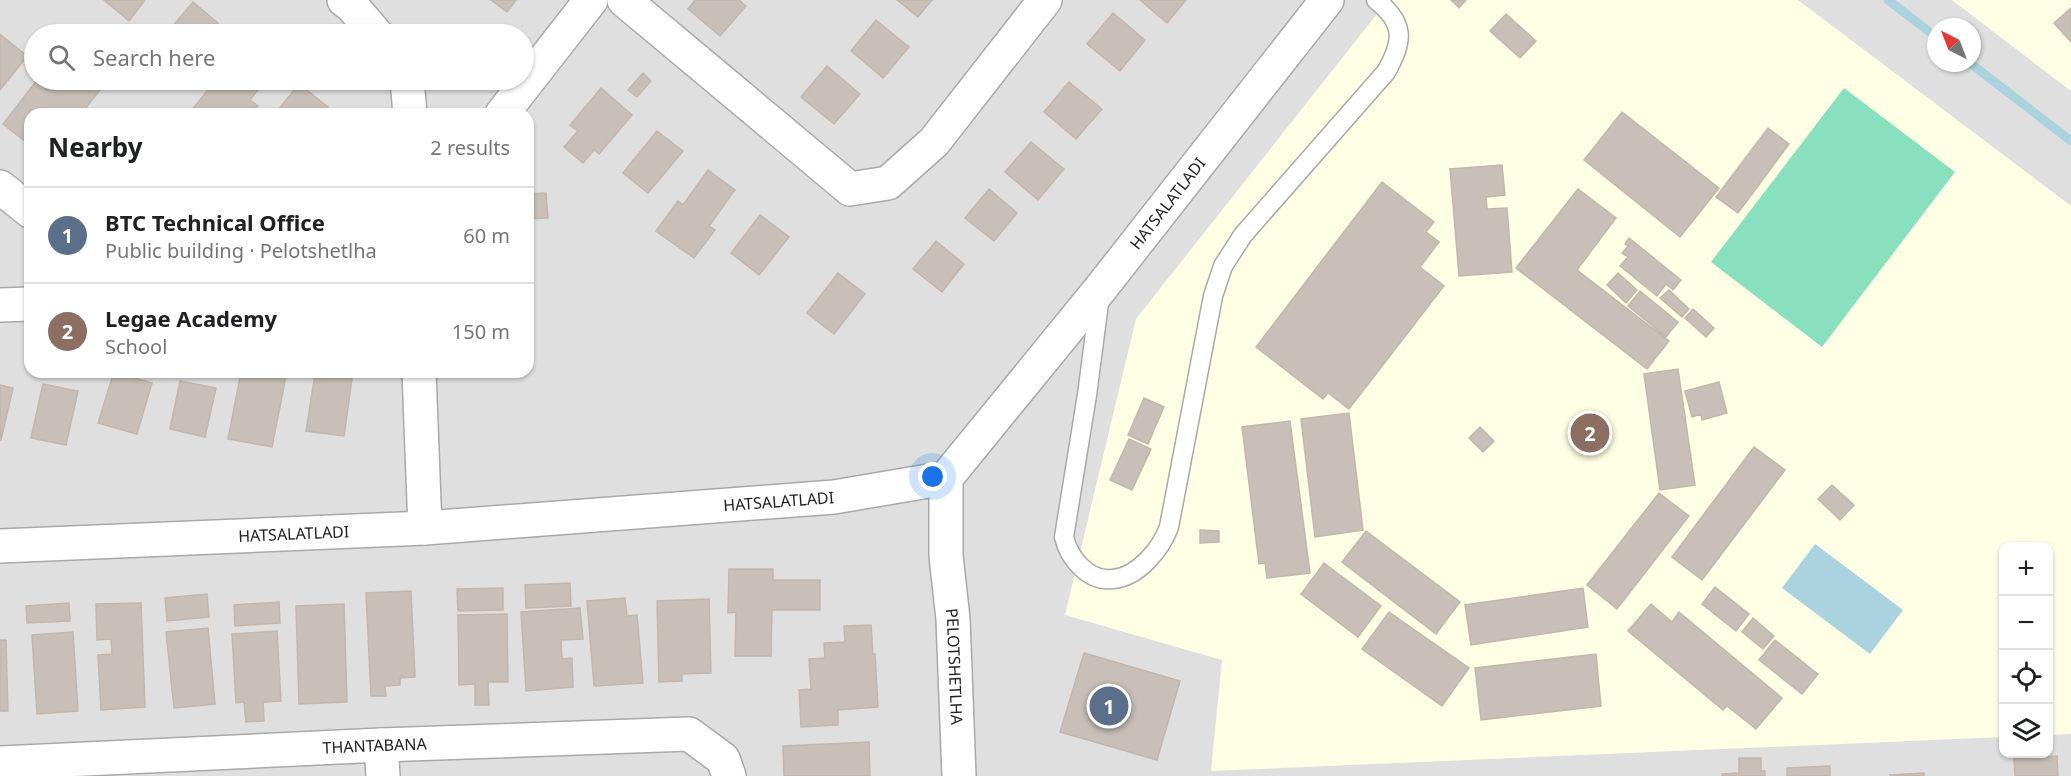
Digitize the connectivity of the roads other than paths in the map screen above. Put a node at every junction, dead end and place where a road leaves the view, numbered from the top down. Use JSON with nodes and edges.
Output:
{"nodes":[{"id":1,"x":344,"y":0,"type":"edge"},
{"id":2,"x":591,"y":0,"type":"edge"},
{"id":3,"x":624,"y":0,"type":"edge"},
{"id":4,"x":1045,"y":0,"type":"edge"},
{"id":5,"x":1327,"y":0,"type":"edge"},
{"id":6,"x":1376,"y":0,"type":"edge"},
{"id":7,"x":367,"y":24,"type":"edge"},
{"id":8,"x":534,"y":73,"type":"edge"},
{"id":9,"x":407,"y":90,"type":"edge"},
{"id":10,"x":521,"y":90,"type":"edge"},
{"id":11,"x":409,"y":108,"type":"edge"},
{"id":12,"x":507,"y":108,"type":"edge"},
{"id":13,"x":0,"y":187,"type":"edge"},
{"id":14,"x":24,"y":206,"type":"edge"},
{"id":15,"x":1101,"y":288,"type":"junction"},
{"id":16,"x":24,"y":304,"type":"edge"},
{"id":17,"x":0,"y":305,"type":"edge"},
{"id":18,"x":419,"y":378,"type":"edge"},
{"id":19,"x":946,"y":478,"type":"junction"},
{"id":20,"x":425,"y":528,"type":"junction"},
{"id":21,"x":0,"y":546,"type":"edge"},
{"id":22,"x":382,"y":760,"type":"edge"},
{"id":23,"x":0,"y":763,"type":"edge"},
{"id":24,"x":40,"y":768,"type":"edge"},
{"id":25,"x":729,"y":776,"type":"edge"},
{"id":26,"x":959,"y":776,"type":"edge"}],
"edges":[{"from":1,"to":7,"type":"street"},
{"from":2,"to":8,"type":"street"},
{"from":3,"to":4,"type":"street"},
{"from":5,"to":15,"type":"street","name":"HATSALATLADI"},
{"from":6,"to":15,"type":"lane"},
{"from":9,"to":11,"type":"street"},
{"from":10,"to":12,"type":"street"},
{"from":13,"to":14,"type":"street"},
{"from":15,"to":19,"type":"street","name":"HATSALATLADI"},
{"from":16,"to":17,"type":"street"},
{"from":18,"to":20,"type":"street"},
{"from":19,"to":20,"type":"street","name":"HATSALATLADI"},
{"from":19,"to":26,"type":"street","name":"PELOTSHETLHA"},
{"from":20,"to":21,"type":"street","name":"HATSALATLADI"},
{"from":22,"to":24,"type":"street","name":"THANTABANA"},
{"from":22,"to":25,"type":"street","name":"THANTABANA"},
{"from":23,"to":24,"type":"street","name":"THANTABANA"}]}
